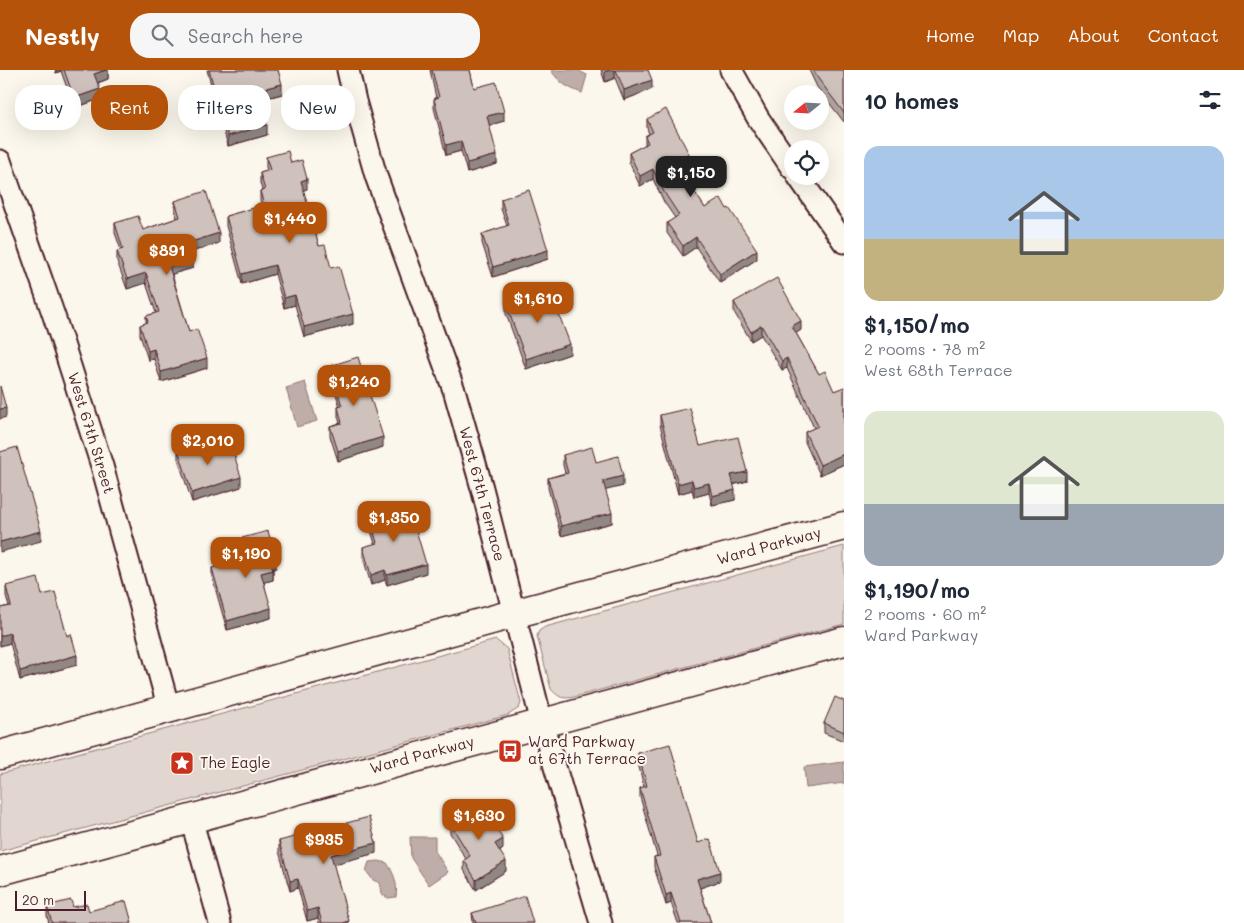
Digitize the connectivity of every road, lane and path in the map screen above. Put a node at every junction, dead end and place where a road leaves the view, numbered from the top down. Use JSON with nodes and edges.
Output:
{"nodes":[{"id":1,"x":348,"y":70,"type":"edge"},
{"id":2,"x":732,"y":70,"type":"edge"},
{"id":3,"x":784,"y":156,"type":"edge"},
{"id":4,"x":0,"y":161,"type":"edge"},
{"id":5,"x":804,"y":185,"type":"edge"},
{"id":6,"x":844,"y":242,"type":"edge"},
{"id":7,"x":844,"y":526,"type":"edge"},
{"id":8,"x":513,"y":614,"type":"junction"},
{"id":9,"x":844,"y":641,"type":"edge"},
{"id":10,"x":170,"y":710,"type":"junction"},
{"id":11,"x":542,"y":723,"type":"junction"},
{"id":12,"x":0,"y":755,"type":"edge"},
{"id":13,"x":191,"y":818,"type":"junction"},
{"id":14,"x":0,"y":871,"type":"edge"},
{"id":15,"x":220,"y":923,"type":"edge"},
{"id":16,"x":601,"y":923,"type":"edge"}],
"edges":[{"from":1,"to":8,"type":"street","name":"West 67th Terrace"},
{"from":2,"to":3,"type":"street"},
{"from":4,"to":10,"type":"street","name":"West 67th Street"},
{"from":5,"to":6,"type":"street"},
{"from":7,"to":8,"type":"main road","name":"Ward Parkway"},
{"from":8,"to":10,"type":"main road","name":"Ward Parkway"},
{"from":8,"to":11,"type":"street","name":"West 67th Terrace"},
{"from":9,"to":11,"type":"main road","name":"Ward Parkway"},
{"from":10,"to":12,"type":"main road","name":"Ward Parkway"},
{"from":11,"to":13,"type":"main road","name":"Ward Parkway"},
{"from":11,"to":16,"type":"street","name":"West 67th Terrace"},
{"from":13,"to":14,"type":"main road","name":"Ward Parkway"},
{"from":13,"to":15,"type":"street"}]}
